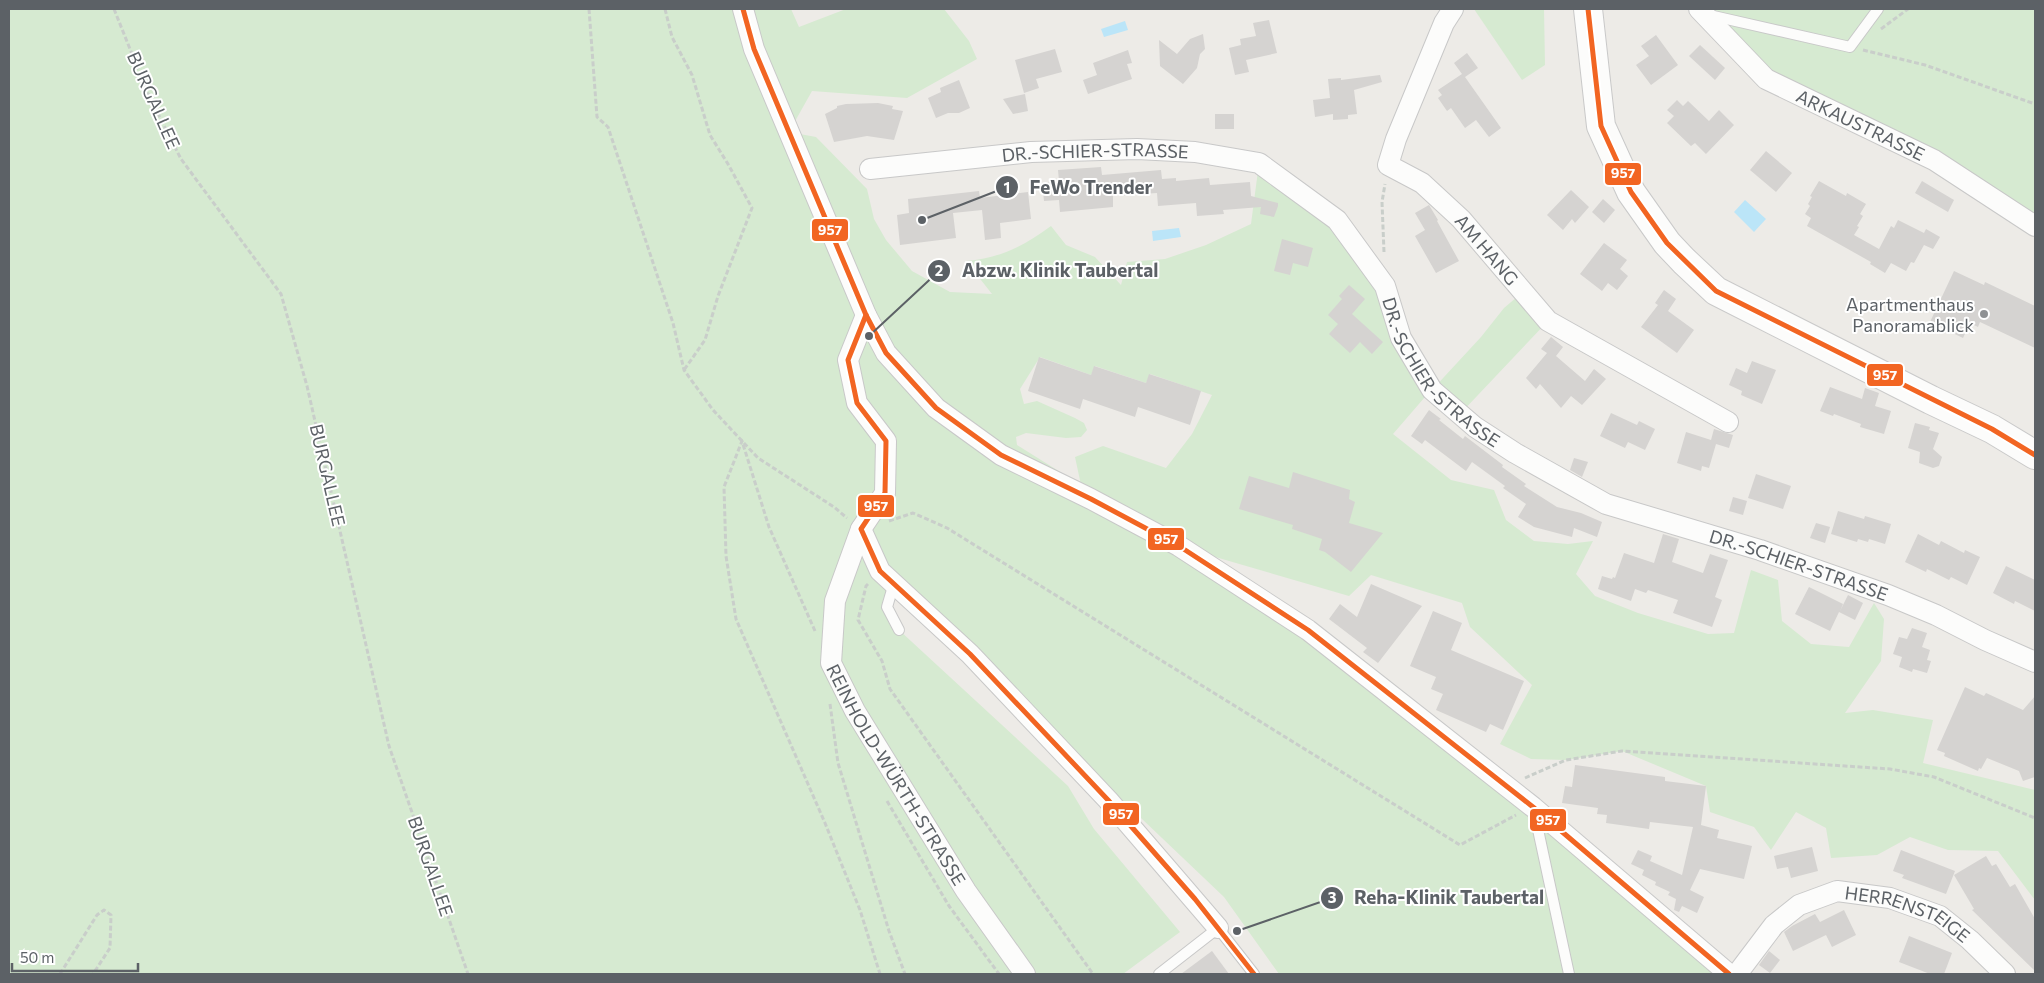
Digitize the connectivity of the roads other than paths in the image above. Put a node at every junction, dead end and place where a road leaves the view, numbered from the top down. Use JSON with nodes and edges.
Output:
{"nodes":[{"id":1,"x":743,"y":9,"type":"edge"},
{"id":2,"x":1452,"y":9,"type":"edge"},
{"id":3,"x":1588,"y":9,"type":"edge"},
{"id":4,"x":1878,"y":9,"type":"edge"},
{"id":5,"x":1701,"y":11,"type":"edge"},
{"id":6,"x":870,"y":169,"type":"dead end"},
{"id":7,"x":2035,"y":226,"type":"edge"},
{"id":8,"x":866,"y":315,"type":"junction"},
{"id":9,"x":1728,"y":422,"type":"dead end"},
{"id":10,"x":2035,"y":455,"type":"edge"},
{"id":11,"x":861,"y":529,"type":"junction"},
{"id":12,"x":887,"y":577,"type":"junction"},
{"id":13,"x":899,"y":630,"type":"dead end"},
{"id":14,"x":2035,"y":662,"type":"edge"},
{"id":15,"x":1532,"y":807,"type":"junction"},
{"id":16,"x":1218,"y":928,"type":"junction"},
{"id":17,"x":1025,"y":974,"type":"edge"},
{"id":18,"x":1159,"y":974,"type":"edge"},
{"id":19,"x":1254,"y":974,"type":"edge"},
{"id":20,"x":1569,"y":974,"type":"edge"},
{"id":21,"x":1729,"y":974,"type":"edge"},
{"id":22,"x":1736,"y":974,"type":"edge"},
{"id":23,"x":2005,"y":974,"type":"edge"}],
"edges":[{"from":1,"to":8,"type":"street"},
{"from":2,"to":9,"type":"street","name":"AM HANG"},
{"from":3,"to":10,"type":"street"},
{"from":4,"to":5,"type":"lane"},
{"from":5,"to":7,"type":"street","name":"ARKAUSTRASSE"},
{"from":6,"to":14,"type":"street","name":"DR.-SCHIER-STRASSE"},
{"from":8,"to":11,"type":"street","name":"REINHOLD-WÜRTH-STRASSE"},
{"from":8,"to":15,"type":"street"},
{"from":11,"to":12,"type":"street"},
{"from":11,"to":17,"type":"street","name":"REINHOLD-WÜRTH-STRASSE"},
{"from":12,"to":13,"type":"lane"},
{"from":12,"to":16,"type":"street"},
{"from":15,"to":20,"type":"lane"},
{"from":15,"to":21,"type":"street"},
{"from":16,"to":18,"type":"lane"},
{"from":16,"to":19,"type":"lane"},
{"from":22,"to":23,"type":"street","name":"HERRENSTEIGE"}]}
